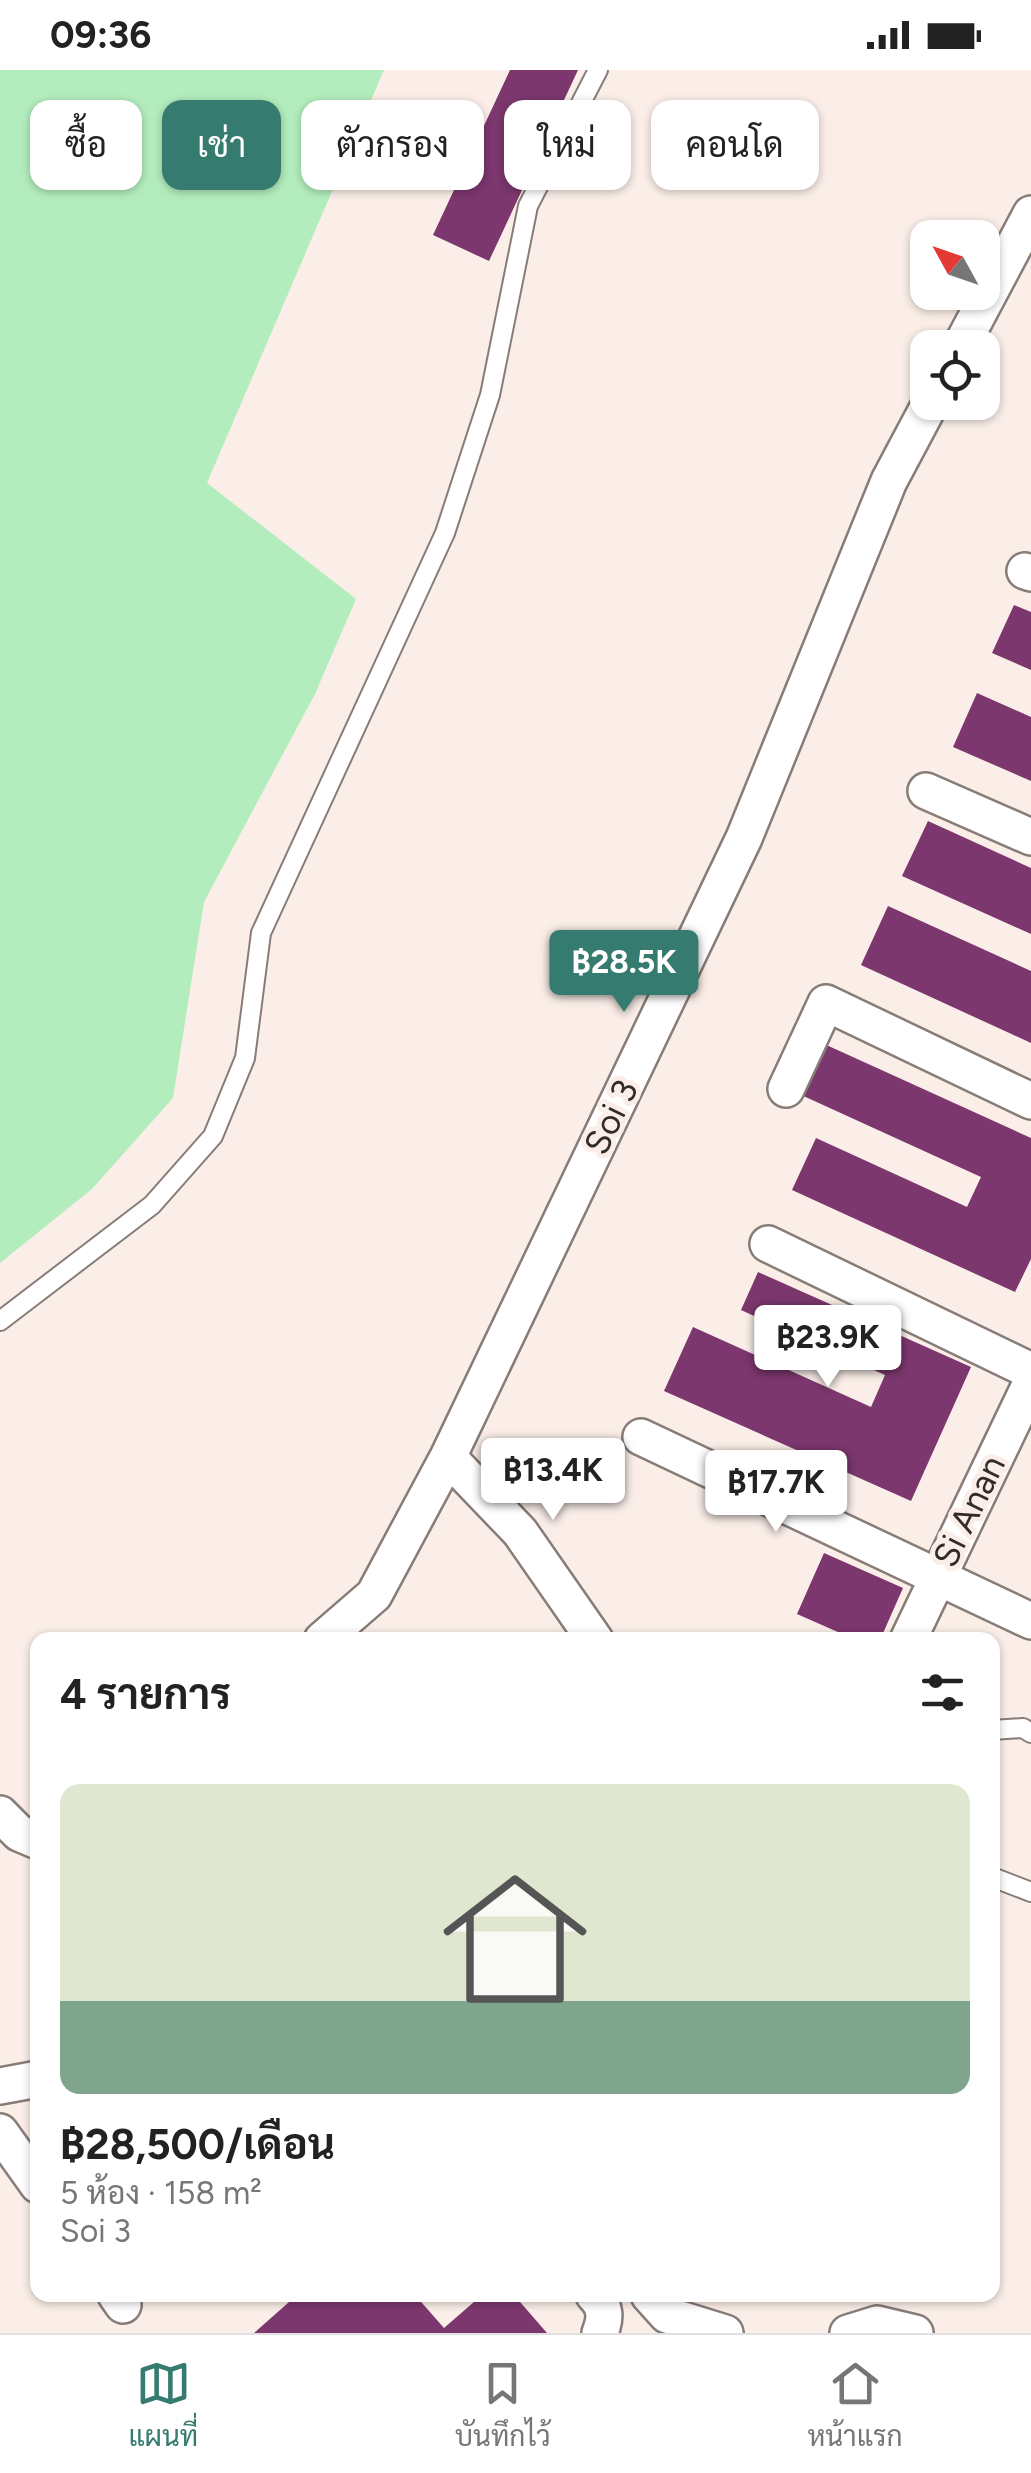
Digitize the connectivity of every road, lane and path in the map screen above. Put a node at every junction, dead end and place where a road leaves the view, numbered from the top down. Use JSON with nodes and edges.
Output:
{"nodes":[{"id":1,"x":598,"y":70,"type":"edge"},
{"id":2,"x":1031,"y":214,"type":"edge"},
{"id":3,"x":970,"y":330,"type":"edge"},
{"id":4,"x":921,"y":420,"type":"edge"},
{"id":5,"x":926,"y":791,"type":"dead end"},
{"id":6,"x":1031,"y":838,"type":"edge"},
{"id":7,"x":786,"y":1089,"type":"dead end"},
{"id":8,"x":1031,"y":1101,"type":"edge"},
{"id":9,"x":768,"y":1244,"type":"dead end"},
{"id":10,"x":0,"y":1321,"type":"edge"},
{"id":11,"x":1031,"y":1371,"type":"edge"},
{"id":12,"x":1031,"y":1383,"type":"edge"},
{"id":13,"x":641,"y":1438,"type":"dead end"},
{"id":14,"x":448,"y":1457,"type":"junction"},
{"id":15,"x":938,"y":1574,"type":"junction"},
{"id":16,"x":1031,"y":1621,"type":"edge"},
{"id":17,"x":331,"y":1632,"type":"edge"},
{"id":18,"x":589,"y":1632,"type":"edge"},
{"id":19,"x":912,"y":1632,"type":"edge"},
{"id":20,"x":1000,"y":1729,"type":"edge"},
{"id":21,"x":1031,"y":1732,"type":"edge"},
{"id":22,"x":0,"y":1814,"type":"edge"},
{"id":23,"x":30,"y":1838,"type":"edge"},
{"id":24,"x":1000,"y":1880,"type":"edge"},
{"id":25,"x":1031,"y":1892,"type":"edge"},
{"id":26,"x":30,"y":2080,"type":"edge"},
{"id":27,"x":0,"y":2086,"type":"edge"},
{"id":28,"x":0,"y":2132,"type":"edge"},
{"id":29,"x":30,"y":2174,"type":"edge"},
{"id":30,"x":601,"y":2302,"type":"edge"},
{"id":31,"x":655,"y":2302,"type":"edge"},
{"id":32,"x":600,"y":2333,"type":"edge"},
{"id":33,"x":726,"y":2333,"type":"edge"},
{"id":34,"x":848,"y":2333,"type":"edge"},
{"id":35,"x":916,"y":2333,"type":"edge"}],
"edges":[{"from":1,"to":10,"type":"lane"},
{"from":2,"to":3,"type":"street"},
{"from":4,"to":14,"type":"street","name":"Soi 3"},
{"from":5,"to":6,"type":"street"},
{"from":7,"to":8,"type":"street"},
{"from":9,"to":11,"type":"street"},
{"from":12,"to":15,"type":"street","name":"Si Anan"},
{"from":13,"to":15,"type":"street"},
{"from":14,"to":17,"type":"street","name":"Soi 3"},
{"from":14,"to":18,"type":"street"},
{"from":15,"to":16,"type":"street"},
{"from":15,"to":19,"type":"street","name":"Si Anan"},
{"from":20,"to":21,"type":"lane"},
{"from":22,"to":23,"type":"street"},
{"from":24,"to":25,"type":"lane"},
{"from":26,"to":27,"type":"street"},
{"from":28,"to":29,"type":"street"},
{"from":30,"to":32,"type":"street"},
{"from":31,"to":33,"type":"street"},
{"from":34,"to":35,"type":"street"}]}
